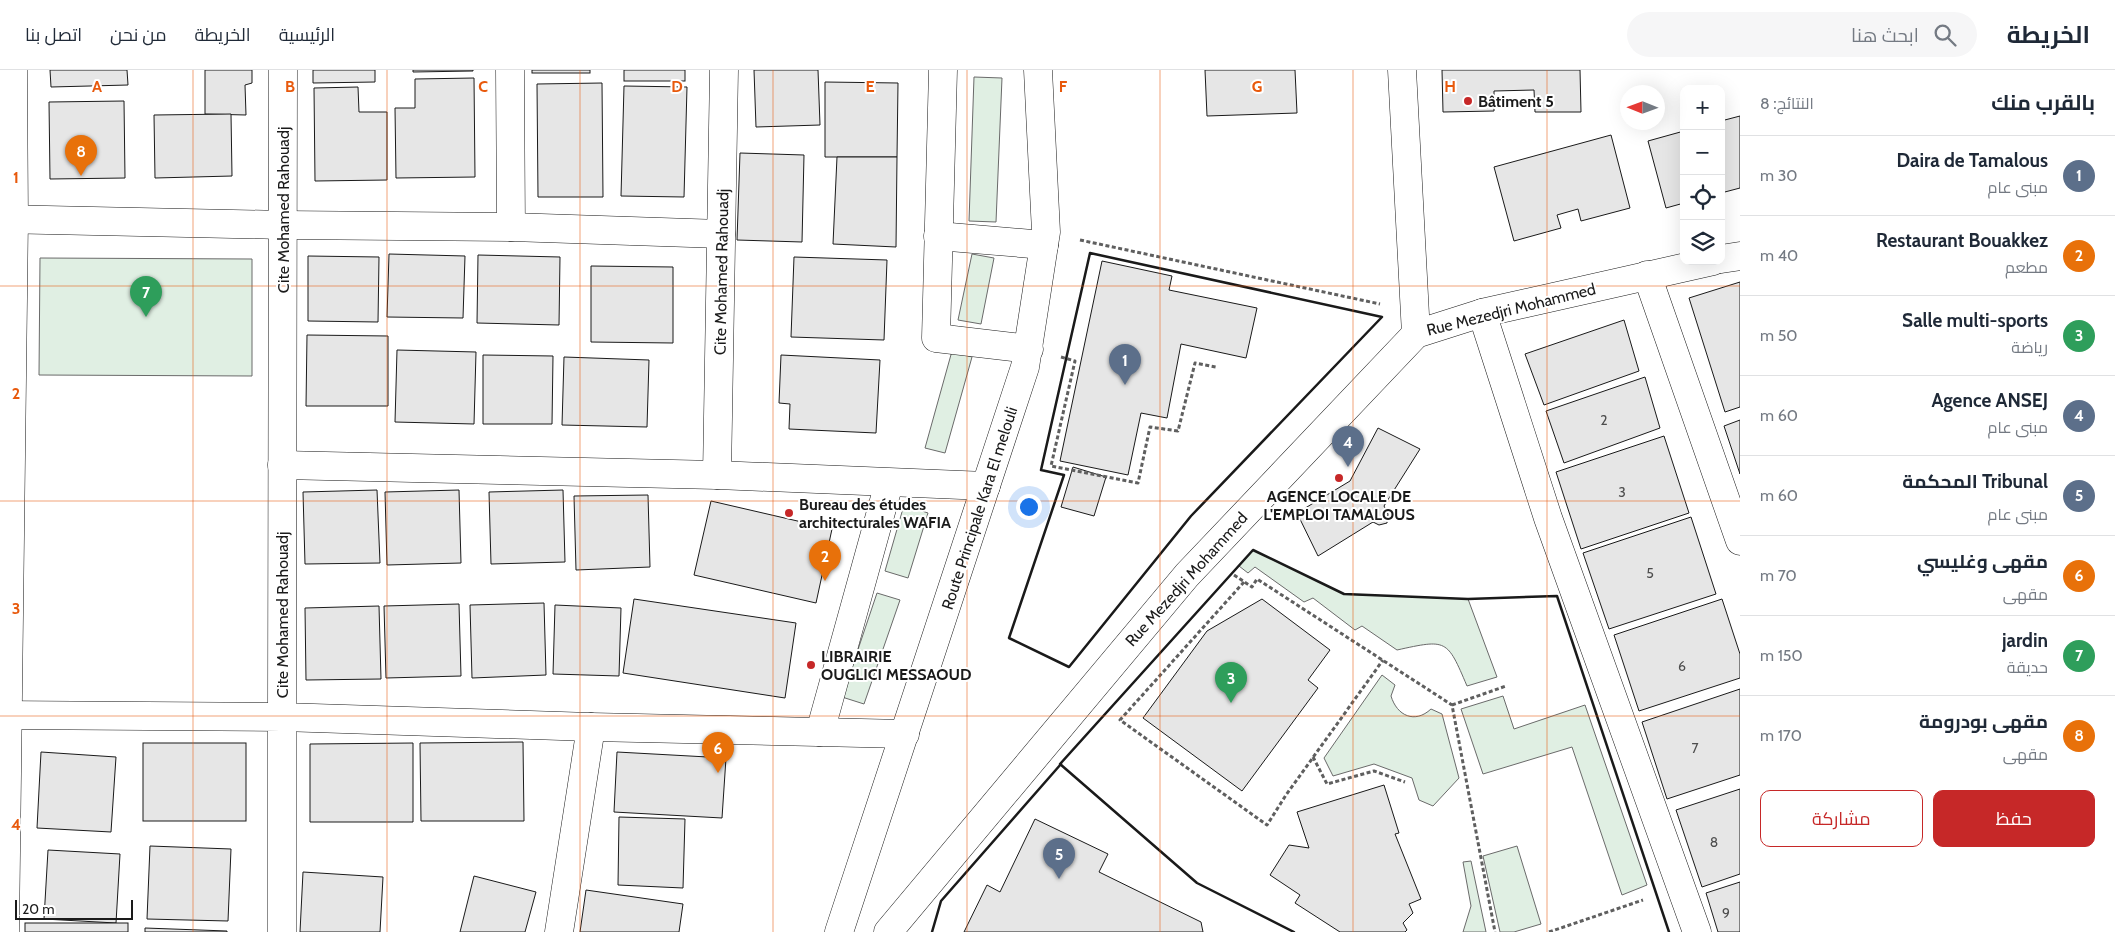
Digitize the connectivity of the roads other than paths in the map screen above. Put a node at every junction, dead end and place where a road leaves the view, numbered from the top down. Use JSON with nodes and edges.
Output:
{"nodes":[{"id":1,"x":13,"y":70,"type":"edge"},
{"id":2,"x":283,"y":70,"type":"edge"},
{"id":3,"x":510,"y":70,"type":"edge"},
{"id":4,"x":724,"y":70,"type":"edge"},
{"id":5,"x":943,"y":70,"type":"edge"},
{"id":6,"x":1038,"y":70,"type":"edge"},
{"id":7,"x":1402,"y":70,"type":"edge"},
{"id":8,"x":7,"y":219,"type":"edge"},
{"id":9,"x":284,"y":226,"type":"junction"},
{"id":10,"x":511,"y":227,"type":"junction"},
{"id":11,"x":721,"y":234,"type":"junction"},
{"id":12,"x":938,"y":236,"type":"junction"},
{"id":13,"x":1045,"y":238,"type":"junction"},
{"id":14,"x":1740,"y":256,"type":"edge"},
{"id":15,"x":1725,"y":259,"type":"edge"},
{"id":16,"x":1694,"y":265,"type":"edge"},
{"id":17,"x":1648,"y":275,"type":"junction"},
{"id":18,"x":1482,"y":313,"type":"junction"},
{"id":19,"x":1416,"y":334,"type":"junction"},
{"id":20,"x":1029,"y":349,"type":"junction"},
{"id":21,"x":282,"y":465,"type":"junction"},
{"id":22,"x":717,"y":475,"type":"junction"},
{"id":23,"x":889,"y":483,"type":"junction"},
{"id":24,"x":986,"y":486,"type":"junction"},
{"id":25,"x":1740,"y":541,"type":"edge"},
{"id":26,"x":4,"y":715,"type":"edge"},
{"id":27,"x":282,"y":717,"type":"junction"},
{"id":28,"x":591,"y":727,"type":"junction"},
{"id":29,"x":820,"y":732,"type":"junction"},
{"id":30,"x":905,"y":734,"type":"junction"},
{"id":31,"x":842,"y":928,"type":"edge"},
{"id":32,"x":888,"y":931,"type":"edge"},
{"id":33,"x":5,"y":932,"type":"edge"},
{"id":34,"x":282,"y":932,"type":"edge"},
{"id":35,"x":559,"y":932,"type":"edge"},
{"id":36,"x":1697,"y":932,"type":"edge"}],
"edges":[{"from":1,"to":8,"type":"street"},
{"from":2,"to":9,"type":"street","name":"Cite Mohamed Rahouadj"},
{"from":3,"to":10,"type":"street"},
{"from":4,"to":11,"type":"street","name":"Cite Mohamed Rahouadj"},
{"from":5,"to":12,"type":"street"},
{"from":6,"to":13,"type":"street","name":"Route Principale Kara El melouli"},
{"from":7,"to":19,"type":"street"},
{"from":8,"to":9,"type":"street"},
{"from":8,"to":26,"type":"street"},
{"from":9,"to":10,"type":"street"},
{"from":9,"to":21,"type":"street","name":"Cite Mohamed Rahouadj"},
{"from":10,"to":11,"type":"street"},
{"from":11,"to":22,"type":"street","name":"Cite Mohamed Rahouadj"},
{"from":12,"to":13,"type":"street"},
{"from":12,"to":20,"type":"street"},
{"from":13,"to":20,"type":"street","name":"Route Principale Kara El melouli"},
{"from":14,"to":15,"type":"street"},
{"from":16,"to":17,"type":"street","name":"Rue Mezedjri Mohammed"},
{"from":17,"to":18,"type":"street","name":"Rue Mezedjri Mohammed"},
{"from":17,"to":25,"type":"street"},
{"from":18,"to":19,"type":"street","name":"Rue Mezedjri Mohammed"},
{"from":18,"to":36,"type":"street"},
{"from":19,"to":32,"type":"street","name":"Rue Mezedjri Mohammed"},
{"from":20,"to":24,"type":"street","name":"Route Principale Kara El melouli"},
{"from":21,"to":22,"type":"street"},
{"from":21,"to":27,"type":"street","name":"Cite Mohamed Rahouadj"},
{"from":22,"to":23,"type":"street"},
{"from":23,"to":24,"type":"street"},
{"from":23,"to":29,"type":"street"},
{"from":24,"to":30,"type":"street","name":"Route Principale Kara El melouli"},
{"from":26,"to":27,"type":"street"},
{"from":26,"to":33,"type":"street"},
{"from":27,"to":28,"type":"street","name":"Cite Mohamed Rahouadj"},
{"from":27,"to":34,"type":"street"},
{"from":28,"to":29,"type":"street","name":"Cite Mohamed Rahouadj"},
{"from":28,"to":35,"type":"street"},
{"from":29,"to":30,"type":"street","name":"Cite Mohamed Rahouadj"},
{"from":30,"to":31,"type":"street","name":"Route Principale Kara El melouli"}]}
